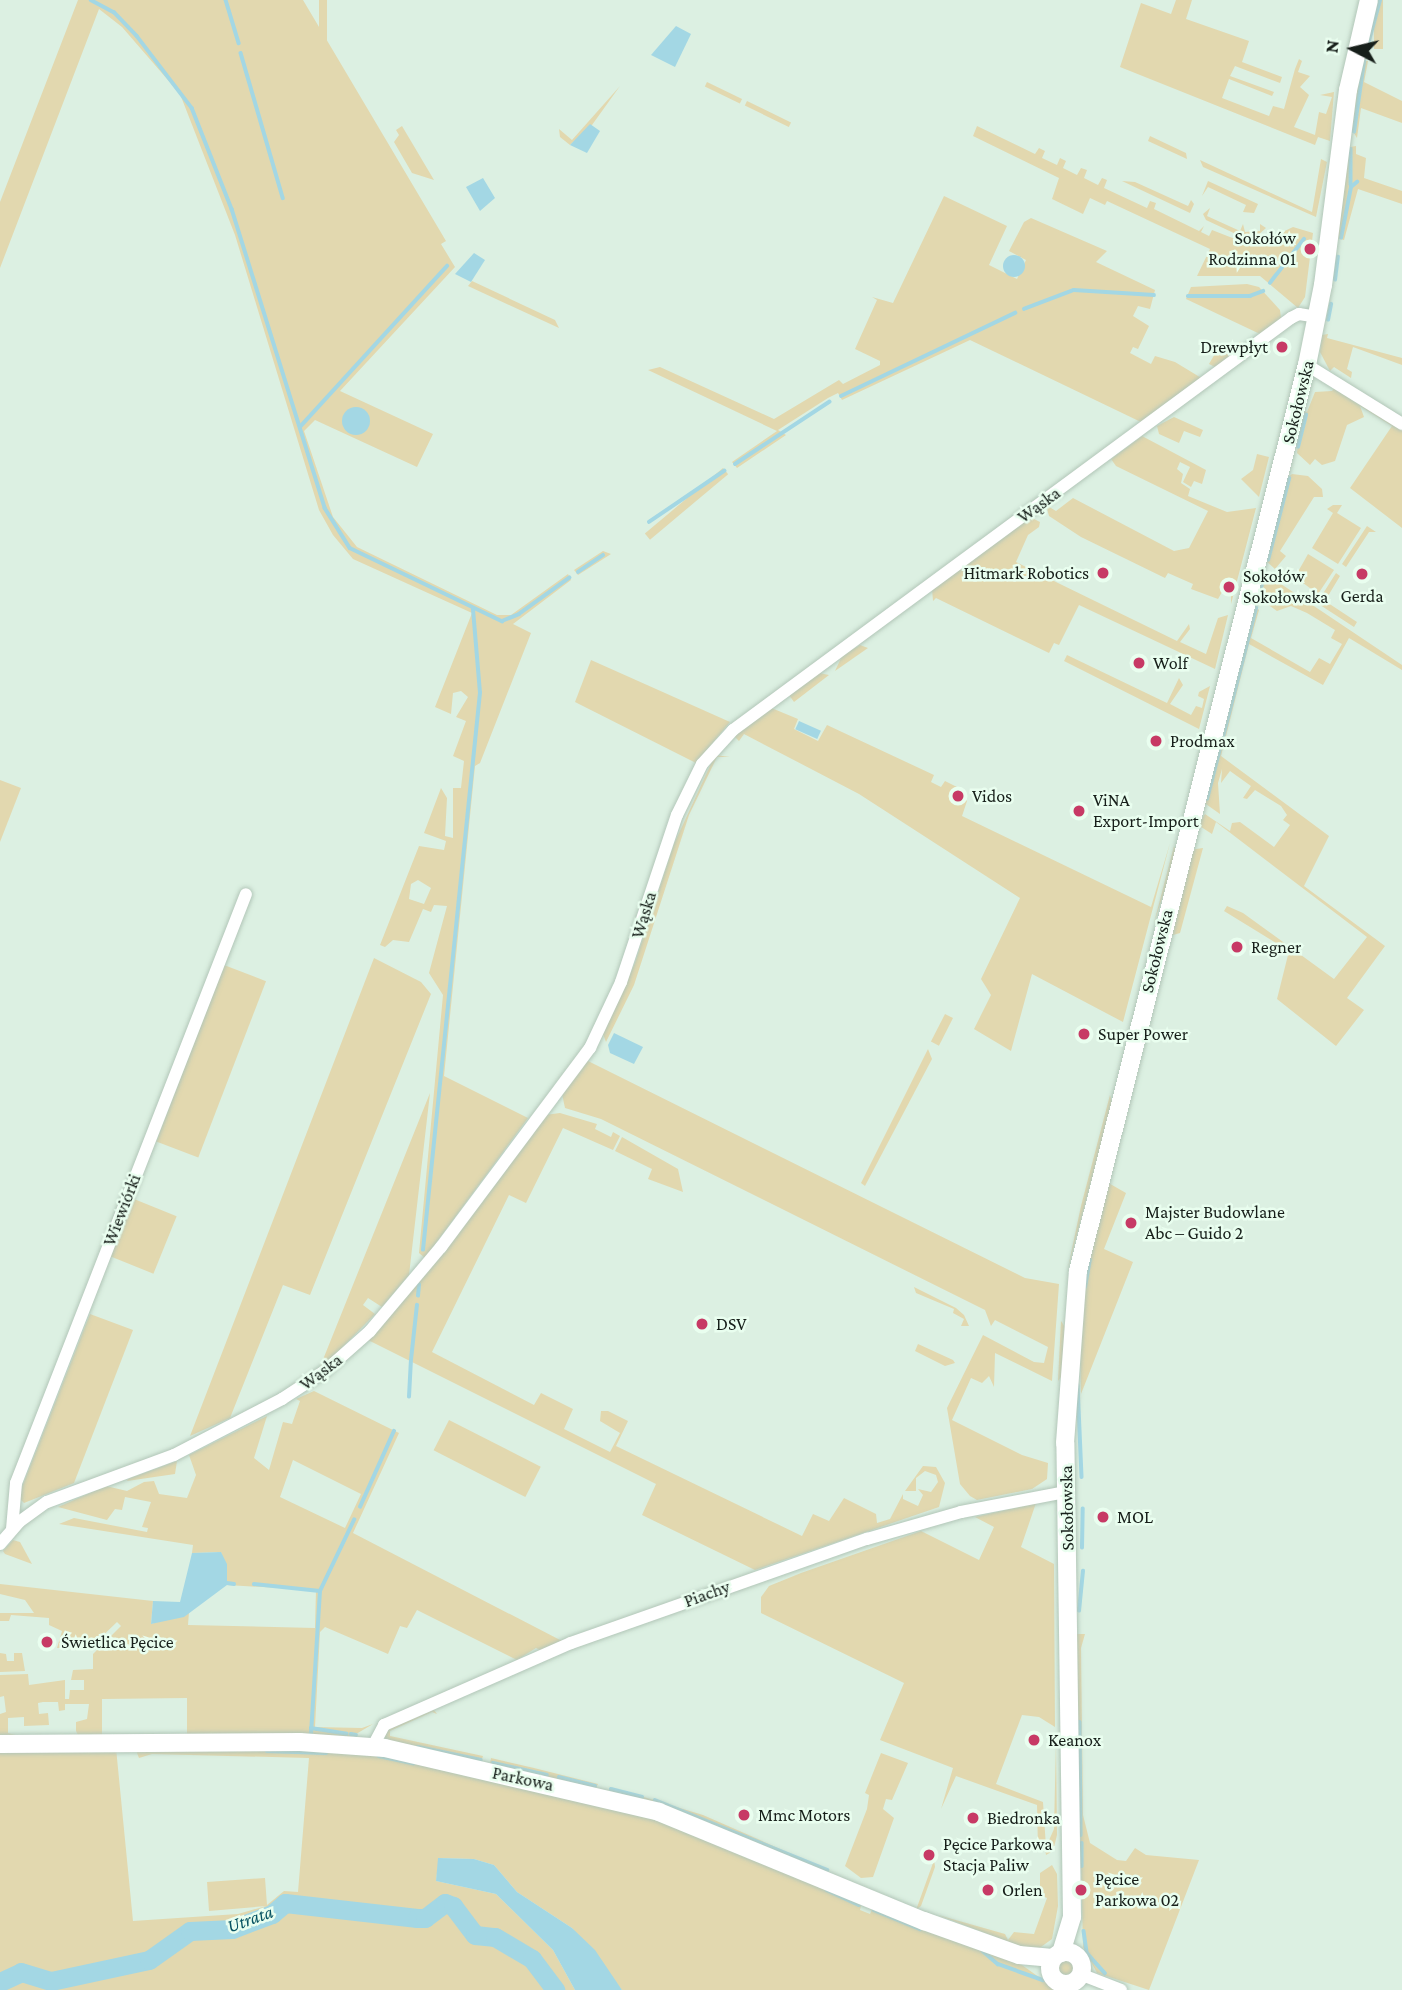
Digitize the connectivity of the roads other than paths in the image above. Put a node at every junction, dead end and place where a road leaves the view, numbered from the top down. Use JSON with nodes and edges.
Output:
{"nodes":[{"id":1,"x":1369,"y":0,"type":"edge"},
{"id":2,"x":1317,"y":317,"type":"junction"},
{"id":3,"x":1307,"y":365,"type":"junction"},
{"id":4,"x":1402,"y":424,"type":"edge"},
{"id":5,"x":246,"y":894,"type":"dead end"},
{"id":6,"x":1066,"y":1492,"type":"junction"},
{"id":7,"x":0,"y":1522,"type":"edge"},
{"id":8,"x":12,"y":1529,"type":"junction"},
{"id":9,"x":0,"y":1544,"type":"edge"},
{"id":10,"x":0,"y":1744,"type":"edge"},
{"id":11,"x":373,"y":1746,"type":"junction"},
{"id":12,"x":1066,"y":1973,"type":"edge"},
{"id":13,"x":1121,"y":1990,"type":"edge"}],
"edges":[{"from":1,"to":2,"type":"street","name":"Sokołowska"},
{"from":2,"to":3,"type":"street","name":"Sokołowska"},
{"from":2,"to":8,"type":"street","name":"Wąska"},
{"from":3,"to":4,"type":"street"},
{"from":3,"to":6,"type":"street","name":"Sokołowska"},
{"from":5,"to":8,"type":"street","name":"Wiewiórki"},
{"from":6,"to":11,"type":"street","name":"Piachy"},
{"from":6,"to":12,"type":"street","name":"Sokołowska"},
{"from":7,"to":8,"type":"street"},
{"from":8,"to":9,"type":"street","name":"Wąska"},
{"from":10,"to":11,"type":"street","name":"Parkowa"},
{"from":11,"to":12,"type":"street","name":"Parkowa"},
{"from":12,"to":13,"type":"street","name":"Parkowa"}]}
